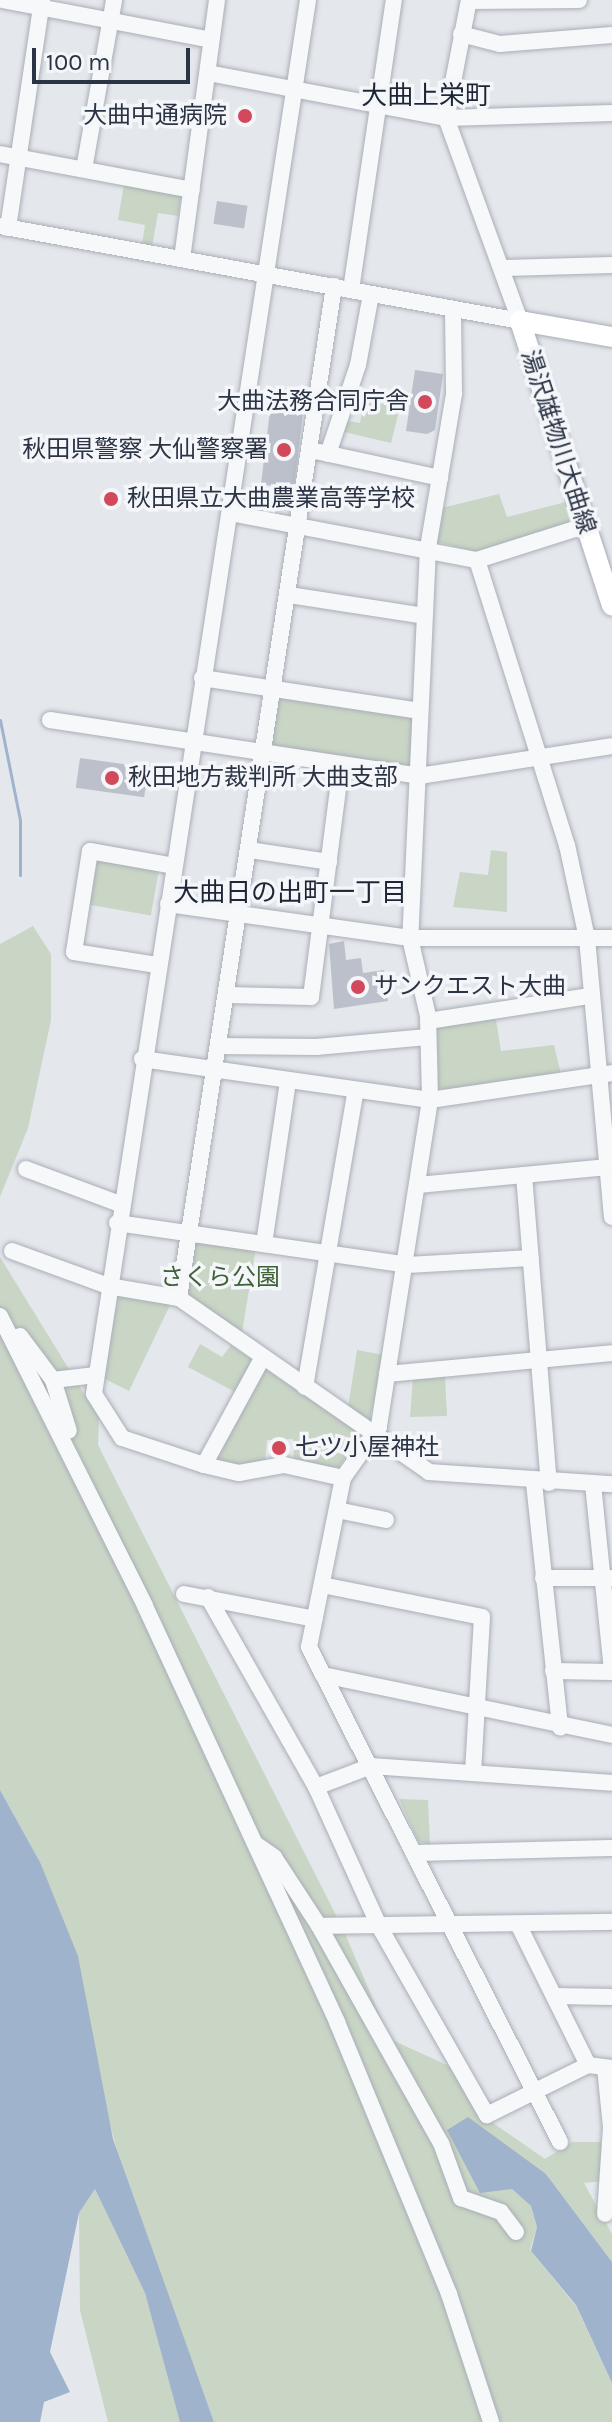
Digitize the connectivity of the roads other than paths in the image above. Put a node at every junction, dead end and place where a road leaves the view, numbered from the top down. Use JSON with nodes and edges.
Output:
{"nodes":[{"id":1,"x":2,"y":0,"type":"edge"},
{"id":2,"x":114,"y":0,"type":"edge"},
{"id":3,"x":217,"y":0,"type":"edge"},
{"id":4,"x":308,"y":0,"type":"edge"},
{"id":5,"x":394,"y":0,"type":"edge"},
{"id":6,"x":579,"y":0,"type":"edge"},
{"id":7,"x":469,"y":1,"type":"edge"},
{"id":8,"x":42,"y":4,"type":"edge"},
{"id":9,"x":110,"y":20,"type":"junction"},
{"id":10,"x":461,"y":34,"type":"junction"},
{"id":11,"x":612,"y":35,"type":"edge"},
{"id":12,"x":211,"y":40,"type":"junction"},
{"id":13,"x":208,"y":73,"type":"junction"},
{"id":14,"x":294,"y":88,"type":"junction"},
{"id":15,"x":379,"y":105,"type":"junction"},
{"id":16,"x":612,"y":113,"type":"edge"},
{"id":17,"x":446,"y":118,"type":"junction"},
{"id":18,"x":0,"y":154,"type":"edge"},
{"id":19,"x":19,"y":157,"type":"junction"},
{"id":20,"x":84,"y":169,"type":"junction"},
{"id":21,"x":192,"y":190,"type":"junction"},
{"id":22,"x":4,"y":227,"type":"edge"},
{"id":23,"x":182,"y":259,"type":"junction"},
{"id":24,"x":612,"y":265,"type":"edge"},
{"id":25,"x":505,"y":268,"type":"junction"},
{"id":26,"x":266,"y":276,"type":"junction"},
{"id":27,"x":334,"y":286,"type":"junction"},
{"id":28,"x":351,"y":290,"type":"junction"},
{"id":29,"x":371,"y":294,"type":"junction"},
{"id":30,"x":453,"y":310,"type":"junction"},
{"id":31,"x":520,"y":321,"type":"junction"},
{"id":32,"x":612,"y":337,"type":"edge"},
{"id":33,"x":311,"y":450,"type":"junction"},
{"id":34,"x":328,"y":454,"type":"junction"},
{"id":35,"x":440,"y":478,"type":"junction"},
{"id":36,"x":230,"y":513,"type":"junction"},
{"id":37,"x":300,"y":526,"type":"junction"},
{"id":38,"x":584,"y":526,"type":"junction"},
{"id":39,"x":428,"y":548,"type":"junction"},
{"id":40,"x":477,"y":560,"type":"junction"},
{"id":41,"x":289,"y":595,"type":"junction"},
{"id":42,"x":612,"y":605,"type":"edge"},
{"id":43,"x":424,"y":616,"type":"junction"},
{"id":44,"x":202,"y":678,"type":"junction"},
{"id":45,"x":275,"y":688,"type":"junction"},
{"id":46,"x":419,"y":711,"type":"junction"},
{"id":47,"x":50,"y":720,"type":"dead end"},
{"id":48,"x":194,"y":740,"type":"junction"},
{"id":49,"x":612,"y":746,"type":"edge"},
{"id":50,"x":265,"y":752,"type":"junction"},
{"id":51,"x":540,"y":756,"type":"junction"},
{"id":52,"x":341,"y":766,"type":"junction"},
{"id":53,"x":419,"y":776,"type":"junction"},
{"id":54,"x":250,"y":850,"type":"junction"},
{"id":55,"x":329,"y":862,"type":"junction"},
{"id":56,"x":174,"y":866,"type":"junction"},
{"id":57,"x":168,"y":904,"type":"junction"},
{"id":58,"x":240,"y":914,"type":"junction"},
{"id":59,"x":321,"y":924,"type":"junction"},
{"id":60,"x":410,"y":938,"type":"junction"},
{"id":61,"x":587,"y":938,"type":"junction"},
{"id":62,"x":611,"y":941,"type":"edge"},
{"id":63,"x":157,"y":965,"type":"junction"},
{"id":64,"x":227,"y":995,"type":"junction"},
{"id":65,"x":590,"y":996,"type":"junction"},
{"id":66,"x":428,"y":1029,"type":"junction"},
{"id":67,"x":219,"y":1046,"type":"junction"},
{"id":68,"x":142,"y":1059,"type":"junction"},
{"id":69,"x":215,"y":1071,"type":"junction"},
{"id":70,"x":606,"y":1074,"type":"edge"},
{"id":71,"x":288,"y":1081,"type":"junction"},
{"id":72,"x":356,"y":1090,"type":"junction"},
{"id":73,"x":430,"y":1100,"type":"junction"},
{"id":74,"x":608,"y":1167,"type":"junction"},
{"id":75,"x":26,"y":1169,"type":"dead end"},
{"id":76,"x":524,"y":1175,"type":"junction"},
{"id":77,"x":418,"y":1185,"type":"junction"},
{"id":78,"x":120,"y":1204,"type":"junction"},
{"id":79,"x":612,"y":1217,"type":"edge"},
{"id":80,"x":117,"y":1223,"type":"junction"},
{"id":81,"x":190,"y":1233,"type":"junction"},
{"id":82,"x":264,"y":1244,"type":"junction"},
{"id":83,"x":12,"y":1251,"type":"dead end"},
{"id":84,"x":329,"y":1254,"type":"junction"},
{"id":85,"x":531,"y":1258,"type":"junction"},
{"id":86,"x":407,"y":1265,"type":"junction"},
{"id":87,"x":108,"y":1286,"type":"junction"},
{"id":88,"x":179,"y":1298,"type":"junction"},
{"id":89,"x":0,"y":1309,"type":"edge"},
{"id":90,"x":0,"y":1316,"type":"edge"},
{"id":91,"x":612,"y":1353,"type":"edge"},
{"id":92,"x":263,"y":1357,"type":"junction"},
{"id":93,"x":539,"y":1359,"type":"junction"},
{"id":94,"x":387,"y":1374,"type":"junction"},
{"id":95,"x":96,"y":1375,"type":"junction"},
{"id":96,"x":53,"y":1380,"type":"junction"},
{"id":97,"x":305,"y":1387,"type":"junction"},
{"id":98,"x":373,"y":1437,"type":"junction"},
{"id":99,"x":71,"y":1453,"type":"junction"},
{"id":100,"x":204,"y":1465,"type":"junction"},
{"id":101,"x":343,"y":1478,"type":"junction"},
{"id":102,"x":542,"y":1483,"type":"junction"},
{"id":103,"x":593,"y":1484,"type":"junction"},
{"id":104,"x":612,"y":1484,"type":"edge"},
{"id":105,"x":337,"y":1510,"type":"junction"},
{"id":106,"x":386,"y":1520,"type":"dead end"},
{"id":107,"x":543,"y":1578,"type":"junction"},
{"id":108,"x":607,"y":1578,"type":"edge"},
{"id":109,"x":322,"y":1585,"type":"junction"},
{"id":110,"x":184,"y":1594,"type":"dead end"},
{"id":111,"x":208,"y":1597,"type":"junction"},
{"id":112,"x":315,"y":1619,"type":"junction"},
{"id":113,"x":553,"y":1671,"type":"junction"},
{"id":114,"x":612,"y":1671,"type":"edge"},
{"id":115,"x":323,"y":1675,"type":"junction"},
{"id":116,"x":476,"y":1702,"type":"junction"},
{"id":117,"x":560,"y":1728,"type":"junction"},
{"id":118,"x":612,"y":1735,"type":"edge"},
{"id":119,"x":371,"y":1766,"type":"junction"},
{"id":120,"x":473,"y":1773,"type":"junction"},
{"id":121,"x":612,"y":1783,"type":"edge"},
{"id":122,"x":316,"y":1787,"type":"junction"},
{"id":123,"x":254,"y":1842,"type":"junction"},
{"id":124,"x":612,"y":1848,"type":"edge"},
{"id":125,"x":415,"y":1853,"type":"junction"},
{"id":126,"x":612,"y":1922,"type":"edge"},
{"id":127,"x":452,"y":1924,"type":"junction"},
{"id":128,"x":518,"y":1924,"type":"junction"},
{"id":129,"x":319,"y":1926,"type":"junction"},
{"id":130,"x":379,"y":1926,"type":"junction"},
{"id":131,"x":313,"y":1971,"type":"junction"},
{"id":132,"x":554,"y":1996,"type":"junction"},
{"id":133,"x":612,"y":1997,"type":"edge"},
{"id":134,"x":602,"y":2067,"type":"edge"},
{"id":135,"x":539,"y":2092,"type":"junction"},
{"id":136,"x":560,"y":2142,"type":"dead end"},
{"id":137,"x":610,"y":2182,"type":"edge"},
{"id":138,"x":605,"y":2214,"type":"dead end"},
{"id":139,"x":516,"y":2232,"type":"dead end"},
{"id":140,"x":491,"y":2422,"type":"edge"}],
"edges":[{"from":1,"to":8,"type":"street"},
{"from":2,"to":9,"type":"street"},
{"from":3,"to":12,"type":"street"},
{"from":4,"to":14,"type":"street"},
{"from":5,"to":15,"type":"street"},
{"from":6,"to":7,"type":"street"},
{"from":7,"to":10,"type":"street"},
{"from":8,"to":9,"type":"street"},
{"from":8,"to":19,"type":"street"},
{"from":9,"to":12,"type":"street"},
{"from":9,"to":20,"type":"street"},
{"from":10,"to":11,"type":"street"},
{"from":10,"to":17,"type":"street"},
{"from":12,"to":13,"type":"street"},
{"from":13,"to":14,"type":"street"},
{"from":13,"to":21,"type":"street"},
{"from":14,"to":15,"type":"street"},
{"from":14,"to":26,"type":"street"},
{"from":15,"to":17,"type":"street"},
{"from":15,"to":28,"type":"street"},
{"from":16,"to":17,"type":"street"},
{"from":17,"to":25,"type":"street"},
{"from":18,"to":19,"type":"street"},
{"from":19,"to":20,"type":"street"},
{"from":19,"to":22,"type":"street"},
{"from":20,"to":21,"type":"street"},
{"from":21,"to":23,"type":"street"},
{"from":22,"to":23,"type":"street"},
{"from":23,"to":26,"type":"street"},
{"from":24,"to":25,"type":"street"},
{"from":25,"to":31,"type":"street"},
{"from":26,"to":27,"type":"street"},
{"from":26,"to":36,"type":"street"},
{"from":27,"to":28,"type":"street"},
{"from":27,"to":33,"type":"street"},
{"from":28,"to":29,"type":"street"},
{"from":29,"to":30,"type":"street"},
{"from":29,"to":34,"type":"street"},
{"from":30,"to":31,"type":"street"},
{"from":30,"to":35,"type":"street"},
{"from":31,"to":32,"type":"main road","name":"湯沢雄物川大曲線"},
{"from":31,"to":38,"type":"main road","name":"湯沢雄物川大曲線"},
{"from":33,"to":34,"type":"street"},
{"from":33,"to":37,"type":"street"},
{"from":34,"to":35,"type":"street"},
{"from":35,"to":39,"type":"street"},
{"from":36,"to":37,"type":"street"},
{"from":36,"to":44,"type":"street"},
{"from":37,"to":39,"type":"street"},
{"from":37,"to":41,"type":"street"},
{"from":38,"to":40,"type":"street"},
{"from":38,"to":42,"type":"main road","name":"湯沢雄物川大曲線"},
{"from":39,"to":40,"type":"street"},
{"from":39,"to":43,"type":"street"},
{"from":40,"to":51,"type":"street"},
{"from":41,"to":43,"type":"street"},
{"from":41,"to":45,"type":"street"},
{"from":43,"to":46,"type":"street"},
{"from":44,"to":45,"type":"street"},
{"from":44,"to":48,"type":"street"},
{"from":45,"to":46,"type":"street"},
{"from":45,"to":50,"type":"street"},
{"from":46,"to":53,"type":"street"},
{"from":47,"to":48,"type":"street"},
{"from":48,"to":50,"type":"street"},
{"from":48,"to":56,"type":"street"},
{"from":49,"to":51,"type":"street"},
{"from":50,"to":52,"type":"street"},
{"from":50,"to":54,"type":"street"},
{"from":51,"to":53,"type":"street"},
{"from":51,"to":61,"type":"street"},
{"from":52,"to":53,"type":"street"},
{"from":52,"to":55,"type":"street"},
{"from":53,"to":60,"type":"street"},
{"from":54,"to":55,"type":"street"},
{"from":54,"to":58,"type":"street"},
{"from":55,"to":59,"type":"street"},
{"from":56,"to":57,"type":"street"},
{"from":56,"to":63,"type":"street"},
{"from":57,"to":58,"type":"street"},
{"from":57,"to":63,"type":"street"},
{"from":58,"to":59,"type":"street"},
{"from":58,"to":64,"type":"street"},
{"from":59,"to":60,"type":"street"},
{"from":59,"to":64,"type":"street"},
{"from":60,"to":61,"type":"street"},
{"from":60,"to":66,"type":"street"},
{"from":61,"to":62,"type":"street"},
{"from":61,"to":65,"type":"street"},
{"from":63,"to":68,"type":"street"},
{"from":64,"to":67,"type":"street"},
{"from":65,"to":66,"type":"street"},
{"from":65,"to":70,"type":"street"},
{"from":66,"to":67,"type":"street"},
{"from":66,"to":73,"type":"street"},
{"from":67,"to":69,"type":"street"},
{"from":68,"to":69,"type":"street"},
{"from":68,"to":78,"type":"street"},
{"from":69,"to":71,"type":"street"},
{"from":69,"to":81,"type":"street"},
{"from":70,"to":73,"type":"street"},
{"from":70,"to":74,"type":"street"},
{"from":71,"to":72,"type":"street"},
{"from":71,"to":82,"type":"street"},
{"from":72,"to":73,"type":"street"},
{"from":72,"to":84,"type":"street"},
{"from":73,"to":77,"type":"street"},
{"from":74,"to":76,"type":"street"},
{"from":74,"to":79,"type":"street"},
{"from":75,"to":78,"type":"street"},
{"from":76,"to":77,"type":"street"},
{"from":76,"to":85,"type":"street"},
{"from":77,"to":86,"type":"street"},
{"from":78,"to":80,"type":"street"},
{"from":80,"to":81,"type":"street"},
{"from":80,"to":87,"type":"street"},
{"from":81,"to":82,"type":"street"},
{"from":81,"to":88,"type":"street"},
{"from":82,"to":84,"type":"street"},
{"from":83,"to":87,"type":"street"},
{"from":84,"to":86,"type":"street"},
{"from":84,"to":97,"type":"street"},
{"from":85,"to":86,"type":"street"},
{"from":85,"to":93,"type":"street"},
{"from":86,"to":94,"type":"street"},
{"from":87,"to":88,"type":"street"},
{"from":87,"to":95,"type":"street"},
{"from":88,"to":92,"type":"street"},
{"from":89,"to":96,"type":"street"},
{"from":90,"to":99,"type":"street"},
{"from":91,"to":93,"type":"street"},
{"from":92,"to":97,"type":"street"},
{"from":92,"to":100,"type":"street"},
{"from":93,"to":94,"type":"street"},
{"from":93,"to":102,"type":"street"},
{"from":94,"to":98,"type":"street"},
{"from":95,"to":96,"type":"street"},
{"from":95,"to":100,"type":"street"},
{"from":96,"to":99,"type":"street"},
{"from":97,"to":98,"type":"street"},
{"from":98,"to":101,"type":"street"},
{"from":98,"to":102,"type":"street"},
{"from":99,"to":123,"type":"street"},
{"from":100,"to":101,"type":"street"},
{"from":101,"to":105,"type":"street"},
{"from":102,"to":103,"type":"street"},
{"from":102,"to":107,"type":"street"},
{"from":103,"to":104,"type":"street"},
{"from":103,"to":108,"type":"street"},
{"from":105,"to":106,"type":"street"},
{"from":105,"to":109,"type":"street"},
{"from":107,"to":108,"type":"street"},
{"from":107,"to":113,"type":"street"},
{"from":108,"to":114,"type":"street"},
{"from":109,"to":112,"type":"street"},
{"from":109,"to":116,"type":"street"},
{"from":110,"to":111,"type":"street"},
{"from":111,"to":112,"type":"street"},
{"from":111,"to":122,"type":"street"},
{"from":112,"to":115,"type":"street"},
{"from":113,"to":114,"type":"street"},
{"from":113,"to":117,"type":"street"},
{"from":115,"to":116,"type":"street"},
{"from":115,"to":119,"type":"street"},
{"from":116,"to":117,"type":"street"},
{"from":116,"to":120,"type":"street"},
{"from":117,"to":118,"type":"street"},
{"from":119,"to":120,"type":"street"},
{"from":119,"to":122,"type":"street"},
{"from":119,"to":125,"type":"street"},
{"from":120,"to":121,"type":"street"},
{"from":122,"to":130,"type":"street"},
{"from":123,"to":129,"type":"street"},
{"from":123,"to":131,"type":"street"},
{"from":124,"to":125,"type":"street"},
{"from":125,"to":127,"type":"street"},
{"from":126,"to":128,"type":"street"},
{"from":127,"to":128,"type":"street"},
{"from":127,"to":130,"type":"street"},
{"from":127,"to":135,"type":"street"},
{"from":128,"to":132,"type":"street"},
{"from":129,"to":130,"type":"street"},
{"from":129,"to":131,"type":"street"},
{"from":129,"to":139,"type":"street"},
{"from":130,"to":135,"type":"street"},
{"from":131,"to":140,"type":"street"},
{"from":132,"to":133,"type":"street"},
{"from":132,"to":134,"type":"street"},
{"from":134,"to":135,"type":"street"},
{"from":134,"to":137,"type":"street"},
{"from":135,"to":136,"type":"street"},
{"from":137,"to":138,"type":"street"}]}
